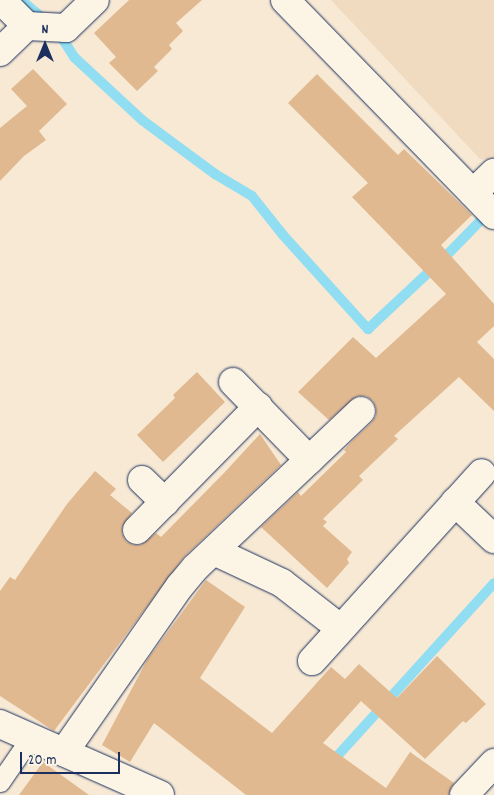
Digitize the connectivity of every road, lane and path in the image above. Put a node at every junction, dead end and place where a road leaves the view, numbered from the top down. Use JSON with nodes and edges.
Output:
{"nodes":[{"id":1,"x":1,"y":0,"type":"edge"},
{"id":2,"x":95,"y":0,"type":"edge"},
{"id":3,"x":285,"y":0,"type":"edge"},
{"id":4,"x":26,"y":26,"type":"junction"},
{"id":5,"x":0,"y":52,"type":"edge"},
{"id":6,"x":494,"y":173,"type":"edge"},
{"id":7,"x":484,"y":204,"type":"edge"},
{"id":8,"x":233,"y":382,"type":"dead end"},
{"id":9,"x":258,"y":407,"type":"junction"},
{"id":10,"x":361,"y":410,"type":"dead end"},
{"id":11,"x":309,"y":460,"type":"junction"},
{"id":12,"x":482,"y":472,"type":"dead end"},
{"id":13,"x":142,"y":480,"type":"dead end"},
{"id":14,"x":165,"y":502,"type":"junction"},
{"id":15,"x":455,"y":502,"type":"junction"},
{"id":16,"x":138,"y":530,"type":"dead end"},
{"id":17,"x":494,"y":539,"type":"edge"},
{"id":18,"x":214,"y":550,"type":"junction"},
{"id":19,"x":340,"y":628,"type":"junction"},
{"id":20,"x":312,"y":661,"type":"dead end"},
{"id":21,"x":0,"y":724,"type":"edge"},
{"id":22,"x":31,"y":738,"type":"junction"},
{"id":23,"x":64,"y":752,"type":"junction"},
{"id":24,"x":494,"y":763,"type":"edge"},
{"id":25,"x":0,"y":782,"type":"edge"},
{"id":26,"x":160,"y":795,"type":"edge"},
{"id":27,"x":464,"y":795,"type":"edge"}],
"edges":[{"from":1,"to":4,"type":"street"},
{"from":2,"to":4,"type":"street"},
{"from":3,"to":7,"type":"street"},
{"from":4,"to":5,"type":"street"},
{"from":6,"to":7,"type":"street"},
{"from":8,"to":9,"type":"street"},
{"from":9,"to":11,"type":"street"},
{"from":9,"to":14,"type":"street"},
{"from":10,"to":11,"type":"street"},
{"from":11,"to":18,"type":"street"},
{"from":12,"to":15,"type":"street"},
{"from":13,"to":14,"type":"street"},
{"from":14,"to":16,"type":"street"},
{"from":15,"to":17,"type":"street"},
{"from":15,"to":19,"type":"street"},
{"from":18,"to":19,"type":"street"},
{"from":18,"to":23,"type":"street"},
{"from":19,"to":20,"type":"street"},
{"from":21,"to":22,"type":"street"},
{"from":22,"to":23,"type":"street"},
{"from":22,"to":25,"type":"lane"},
{"from":23,"to":26,"type":"street"},
{"from":24,"to":27,"type":"street"}]}
